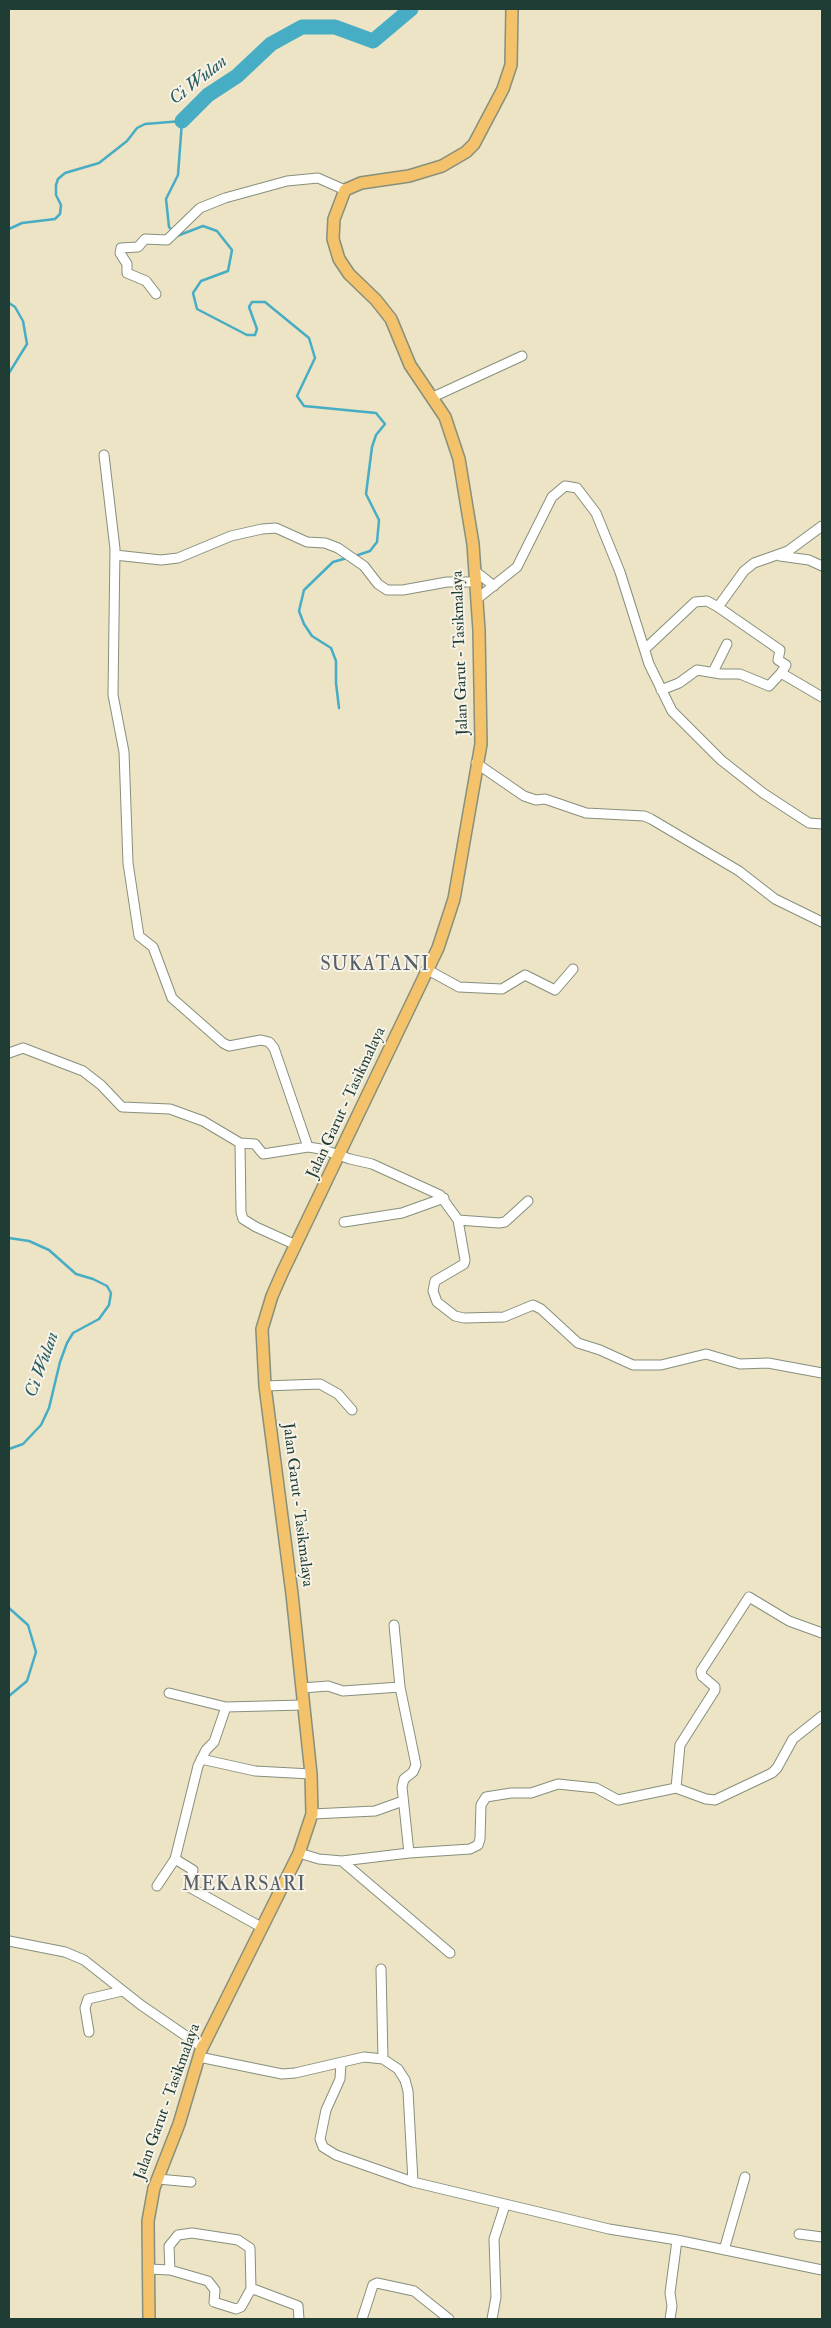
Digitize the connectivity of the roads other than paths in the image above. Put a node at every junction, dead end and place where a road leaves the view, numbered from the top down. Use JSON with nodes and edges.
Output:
{"nodes":[{"id":1,"x":512,"y":9,"type":"edge"},
{"id":2,"x":346,"y":190,"type":"junction"},
{"id":3,"x":156,"y":294,"type":"dead end"},
{"id":4,"x":522,"y":356,"type":"dead end"},
{"id":5,"x":433,"y":397,"type":"junction"},
{"id":6,"x":104,"y":455,"type":"dead end"},
{"id":7,"x":822,"y":526,"type":"edge"},
{"id":8,"x":115,"y":555,"type":"junction"},
{"id":9,"x":780,"y":556,"type":"junction"},
{"id":10,"x":822,"y":566,"type":"edge"},
{"id":11,"x":475,"y":577,"type":"junction"},
{"id":12,"x":494,"y":586,"type":"junction"},
{"id":13,"x":477,"y":598,"type":"junction"},
{"id":14,"x":718,"y":607,"type":"junction"},
{"id":15,"x":727,"y":644,"type":"dead end"},
{"id":16,"x":645,"y":649,"type":"junction"},
{"id":17,"x":713,"y":672,"type":"junction"},
{"id":18,"x":781,"y":673,"type":"junction"},
{"id":19,"x":661,"y":690,"type":"junction"},
{"id":20,"x":822,"y":697,"type":"edge"},
{"id":21,"x":476,"y":763,"type":"junction"},
{"id":22,"x":822,"y":824,"type":"edge"},
{"id":23,"x":822,"y":922,"type":"edge"},
{"id":24,"x":573,"y":969,"type":"dead end"},
{"id":25,"x":428,"y":970,"type":"junction"},
{"id":26,"x":9,"y":1053,"type":"edge"},
{"id":27,"x":240,"y":1143,"type":"junction"},
{"id":28,"x":308,"y":1147,"type":"junction"},
{"id":29,"x":340,"y":1155,"type":"junction"},
{"id":30,"x":444,"y":1198,"type":"junction"},
{"id":31,"x":528,"y":1201,"type":"dead end"},
{"id":32,"x":458,"y":1220,"type":"junction"},
{"id":33,"x":344,"y":1222,"type":"dead end"},
{"id":34,"x":296,"y":1245,"type":"junction"},
{"id":35,"x":822,"y":1373,"type":"edge"},
{"id":36,"x":265,"y":1386,"type":"junction"},
{"id":37,"x":352,"y":1410,"type":"dead end"},
{"id":38,"x":394,"y":1625,"type":"dead end"},
{"id":39,"x":822,"y":1632,"type":"edge"},
{"id":40,"x":400,"y":1687,"type":"junction"},
{"id":41,"x":302,"y":1688,"type":"junction"},
{"id":42,"x":169,"y":1693,"type":"dead end"},
{"id":43,"x":303,"y":1705,"type":"junction"},
{"id":44,"x":226,"y":1707,"type":"junction"},
{"id":45,"x":822,"y":1716,"type":"edge"},
{"id":46,"x":201,"y":1759,"type":"junction"},
{"id":47,"x":311,"y":1774,"type":"junction"},
{"id":48,"x":676,"y":1788,"type":"junction"},
{"id":49,"x":403,"y":1801,"type":"junction"},
{"id":50,"x":312,"y":1814,"type":"junction"},
{"id":51,"x":408,"y":1853,"type":"junction"},
{"id":52,"x":299,"y":1854,"type":"junction"},
{"id":53,"x":176,"y":1859,"type":"junction"},
{"id":54,"x":342,"y":1861,"type":"junction"},
{"id":55,"x":157,"y":1886,"type":"dead end"},
{"id":56,"x":261,"y":1926,"type":"junction"},
{"id":57,"x":9,"y":1942,"type":"edge"},
{"id":58,"x":450,"y":1953,"type":"dead end"},
{"id":59,"x":381,"y":1969,"type":"dead end"},
{"id":60,"x":122,"y":1991,"type":"junction"},
{"id":61,"x":88,"y":2032,"type":"dead end"},
{"id":62,"x":201,"y":2052,"type":"junction"},
{"id":63,"x":383,"y":2059,"type":"junction"},
{"id":64,"x":341,"y":2063,"type":"junction"},
{"id":65,"x":745,"y":2177,"type":"dead end"},
{"id":66,"x":158,"y":2179,"type":"junction"},
{"id":67,"x":191,"y":2182,"type":"dead end"},
{"id":68,"x":413,"y":2182,"type":"junction"},
{"id":69,"x":505,"y":2205,"type":"junction"},
{"id":70,"x":800,"y":2234,"type":"dead end"},
{"id":71,"x":822,"y":2238,"type":"edge"},
{"id":72,"x":677,"y":2240,"type":"junction"},
{"id":73,"x":724,"y":2250,"type":"junction"},
{"id":74,"x":148,"y":2269,"type":"junction"},
{"id":75,"x":170,"y":2270,"type":"junction"},
{"id":76,"x":822,"y":2270,"type":"edge"},
{"id":77,"x":251,"y":2289,"type":"junction"},
{"id":78,"x":148,"y":2319,"type":"edge"},
{"id":79,"x":299,"y":2319,"type":"edge"},
{"id":80,"x":362,"y":2319,"type":"edge"},
{"id":81,"x":449,"y":2319,"type":"edge"},
{"id":82,"x":492,"y":2319,"type":"edge"},
{"id":83,"x":670,"y":2319,"type":"edge"}],
"edges":[{"from":1,"to":2,"type":"main road"},
{"from":2,"to":3,"type":"street"},
{"from":2,"to":5,"type":"main road","name":"Jalan Garut - Tasikmalaya"},
{"from":4,"to":5,"type":"street"},
{"from":5,"to":11,"type":"main road","name":"Jalan Garut - Tasikmalaya"},
{"from":6,"to":8,"type":"street"},
{"from":7,"to":9,"type":"street"},
{"from":8,"to":11,"type":"street"},
{"from":8,"to":28,"type":"street"},
{"from":9,"to":10,"type":"street"},
{"from":9,"to":14,"type":"street"},
{"from":11,"to":12,"type":"street"},
{"from":11,"to":13,"type":"main road","name":"Jalan Garut - Tasikmalaya"},
{"from":12,"to":13,"type":"street"},
{"from":12,"to":16,"type":"street"},
{"from":13,"to":21,"type":"main road","name":"Jalan Garut - Tasikmalaya"},
{"from":14,"to":16,"type":"street"},
{"from":14,"to":18,"type":"street"},
{"from":15,"to":17,"type":"street"},
{"from":16,"to":19,"type":"street"},
{"from":17,"to":18,"type":"street"},
{"from":17,"to":19,"type":"street"},
{"from":18,"to":20,"type":"street"},
{"from":19,"to":22,"type":"street"},
{"from":21,"to":23,"type":"street"},
{"from":21,"to":25,"type":"main road","name":"Jalan Garut - Tasikmalaya"},
{"from":24,"to":25,"type":"street"},
{"from":25,"to":29,"type":"main road","name":"Jalan Garut - Tasikmalaya"},
{"from":26,"to":27,"type":"street"},
{"from":27,"to":28,"type":"street"},
{"from":27,"to":34,"type":"street"},
{"from":28,"to":29,"type":"street"},
{"from":29,"to":30,"type":"street"},
{"from":29,"to":34,"type":"main road","name":"Jalan Garut - Tasikmalaya"},
{"from":30,"to":32,"type":"street"},
{"from":30,"to":33,"type":"street"},
{"from":31,"to":32,"type":"street"},
{"from":32,"to":35,"type":"street"},
{"from":34,"to":36,"type":"main road","name":"Jalan Garut - Tasikmalaya"},
{"from":36,"to":37,"type":"street"},
{"from":36,"to":41,"type":"main road","name":"Jalan Garut - Tasikmalaya"},
{"from":38,"to":40,"type":"street"},
{"from":39,"to":48,"type":"street"},
{"from":40,"to":41,"type":"street"},
{"from":40,"to":49,"type":"street"},
{"from":41,"to":43,"type":"main road","name":"Jalan Garut - Tasikmalaya"},
{"from":42,"to":44,"type":"street"},
{"from":43,"to":44,"type":"street"},
{"from":43,"to":47,"type":"main road","name":"Jalan Garut - Tasikmalaya"},
{"from":44,"to":46,"type":"street"},
{"from":45,"to":48,"type":"street"},
{"from":46,"to":47,"type":"street"},
{"from":46,"to":53,"type":"street"},
{"from":47,"to":50,"type":"main road","name":"Jalan Garut - Tasikmalaya"},
{"from":48,"to":51,"type":"street"},
{"from":49,"to":50,"type":"street"},
{"from":49,"to":51,"type":"street"},
{"from":50,"to":52,"type":"main road","name":"Jalan Garut - Tasikmalaya"},
{"from":51,"to":54,"type":"street"},
{"from":52,"to":54,"type":"street"},
{"from":52,"to":56,"type":"main road","name":"Jalan Garut - Tasikmalaya"},
{"from":53,"to":55,"type":"street"},
{"from":53,"to":56,"type":"street"},
{"from":54,"to":58,"type":"street"},
{"from":56,"to":62,"type":"main road","name":"Jalan Garut - Tasikmalaya"},
{"from":57,"to":60,"type":"street"},
{"from":59,"to":63,"type":"street"},
{"from":60,"to":61,"type":"street"},
{"from":60,"to":62,"type":"street"},
{"from":62,"to":64,"type":"street"},
{"from":62,"to":66,"type":"main road","name":"Jalan Garut - Tasikmalaya"},
{"from":63,"to":64,"type":"street"},
{"from":63,"to":68,"type":"street"},
{"from":64,"to":68,"type":"street"},
{"from":65,"to":73,"type":"street"},
{"from":66,"to":67,"type":"street"},
{"from":66,"to":74,"type":"main road","name":"Jalan Garut - Tasikmalaya"},
{"from":68,"to":69,"type":"street"},
{"from":69,"to":72,"type":"street"},
{"from":69,"to":82,"type":"street"},
{"from":70,"to":71,"type":"street"},
{"from":72,"to":73,"type":"street"},
{"from":72,"to":83,"type":"street"},
{"from":73,"to":76,"type":"street"},
{"from":74,"to":75,"type":"street"},
{"from":74,"to":78,"type":"main road","name":"Jalan Garut - Tasikmalaya"},
{"from":75,"to":77,"type":"street"},
{"from":75,"to":77,"type":"street"},
{"from":77,"to":79,"type":"street"},
{"from":80,"to":81,"type":"street"}]}
